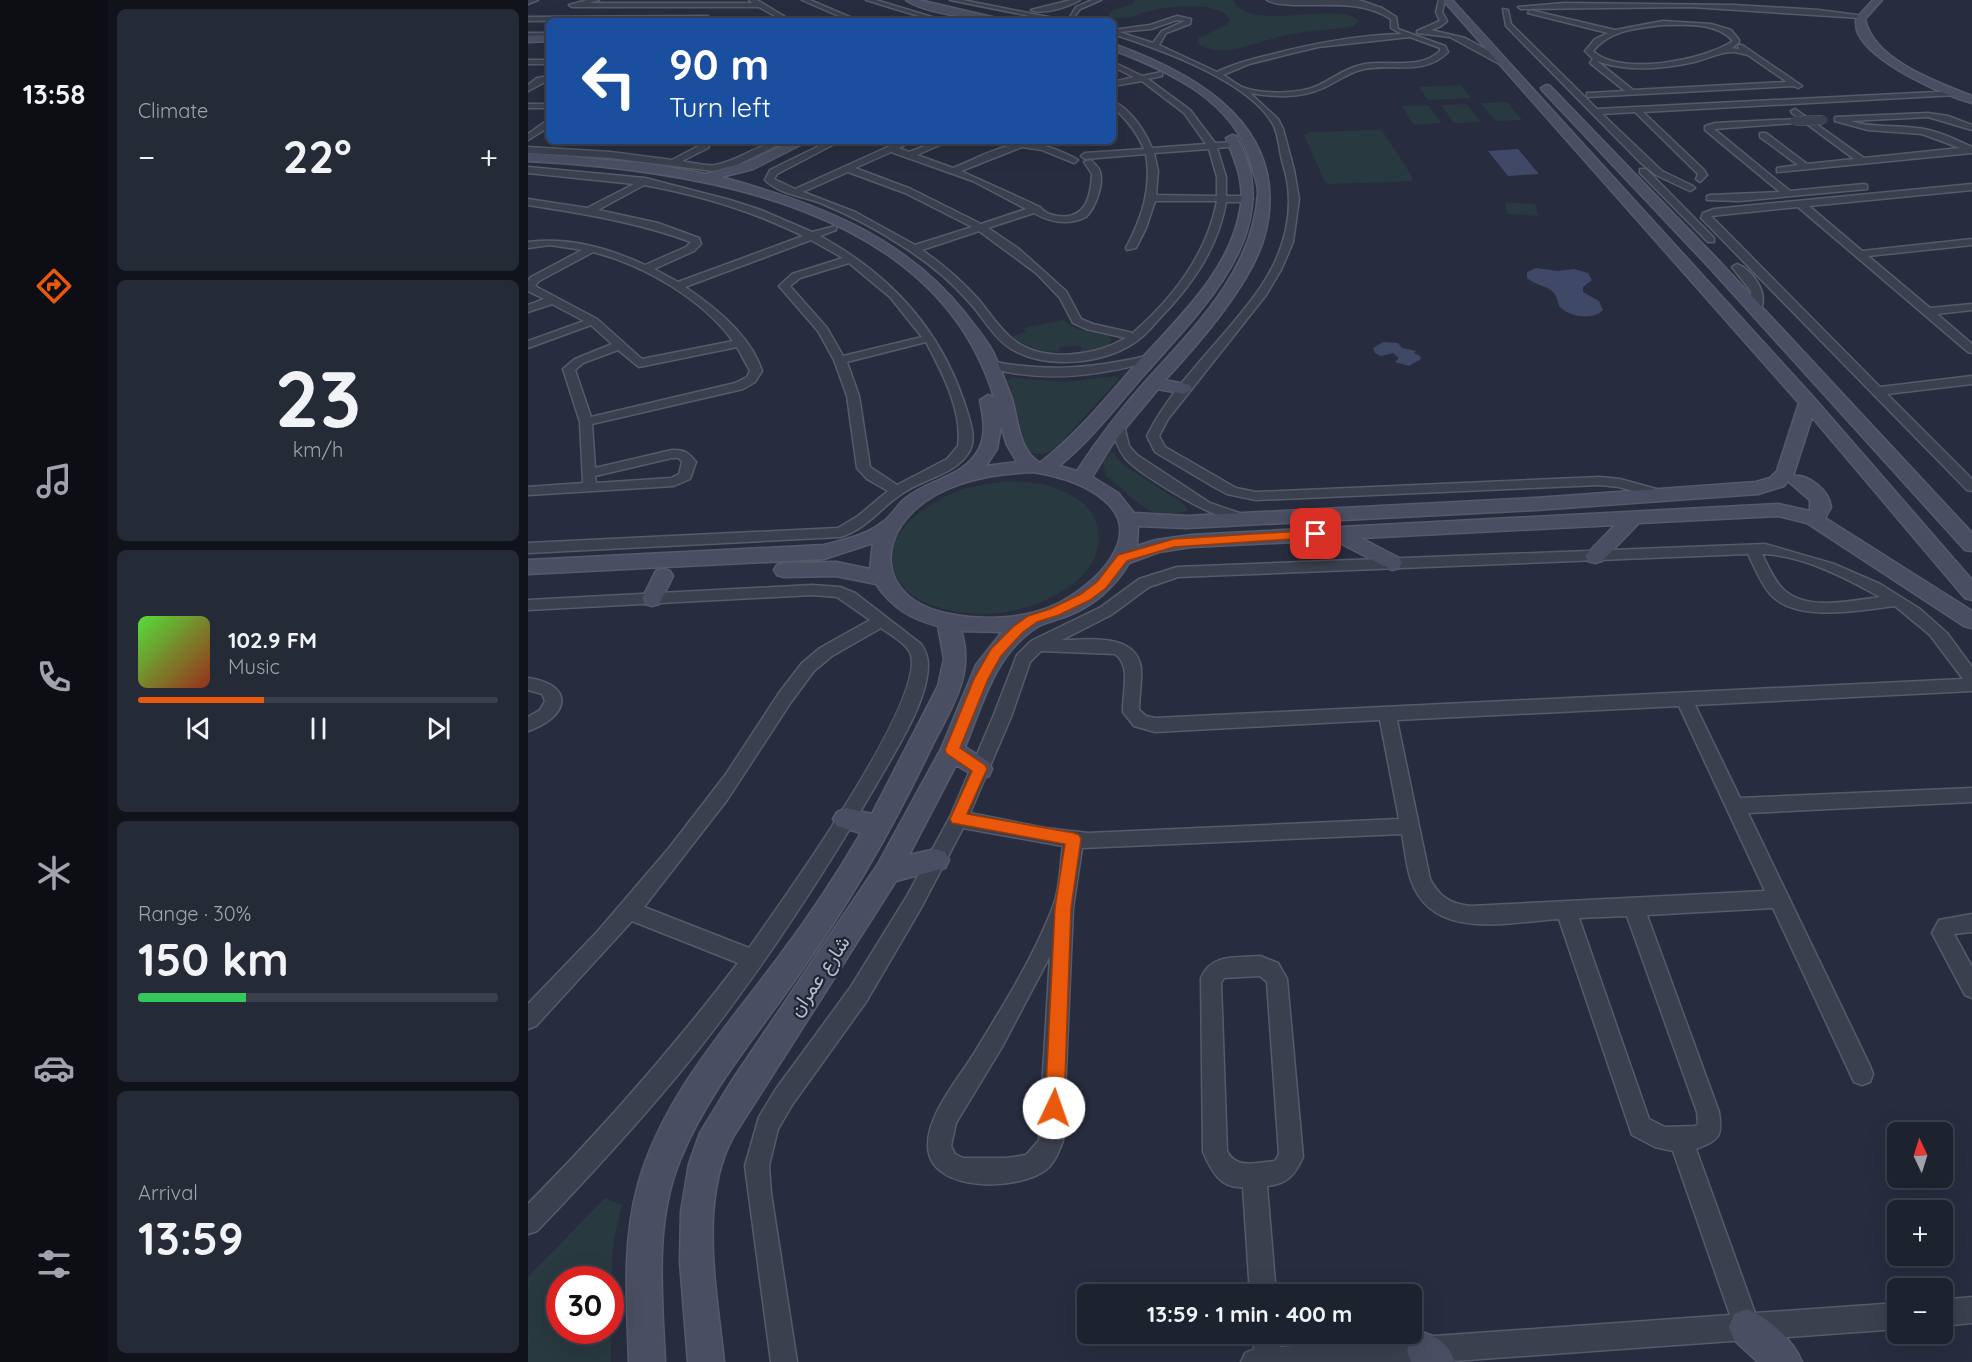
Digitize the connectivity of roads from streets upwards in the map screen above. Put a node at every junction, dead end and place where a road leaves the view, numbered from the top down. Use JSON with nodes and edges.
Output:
{"nodes":[{"id":1,"x":535,"y":0,"type":"edge"},
{"id":2,"x":752,"y":0,"type":"edge"},
{"id":3,"x":805,"y":0,"type":"edge"},
{"id":4,"x":869,"y":0,"type":"edge"},
{"id":5,"x":892,"y":0,"type":"edge"},
{"id":6,"x":910,"y":0,"type":"edge"},
{"id":7,"x":953,"y":0,"type":"edge"},
{"id":8,"x":1077,"y":0,"type":"edge"},
{"id":9,"x":1098,"y":0,"type":"edge"},
{"id":10,"x":1270,"y":0,"type":"edge"},
{"id":11,"x":1353,"y":0,"type":"edge"},
{"id":12,"x":1442,"y":0,"type":"edge"},
{"id":13,"x":1447,"y":0,"type":"edge"},
{"id":14,"x":1463,"y":0,"type":"edge"},
{"id":15,"x":1878,"y":0,"type":"edge"},
{"id":16,"x":528,"y":2,"type":"edge"},
{"id":17,"x":594,"y":2,"type":"edge"},
{"id":18,"x":974,"y":2,"type":"edge"},
{"id":19,"x":1364,"y":4,"type":"junction"},
{"id":20,"x":1724,"y":4,"type":"junction"},
{"id":21,"x":758,"y":5,"type":"junction"},
{"id":22,"x":1539,"y":6,"type":"junction"},
{"id":23,"x":1520,"y":8,"type":"junction"},
{"id":24,"x":1719,"y":11,"type":"dead end"},
{"id":25,"x":932,"y":12,"type":"junction"},
{"id":26,"x":1012,"y":12,"type":"junction"},
{"id":27,"x":1533,"y":13,"type":"junction"},
{"id":28,"x":528,"y":16,"type":"edge"},
{"id":29,"x":919,"y":16,"type":"junction"},
{"id":30,"x":1861,"y":16,"type":"junction"},
{"id":31,"x":607,"y":18,"type":"edge"},
{"id":32,"x":783,"y":18,"type":"edge"},
{"id":33,"x":849,"y":18,"type":"edge"},
{"id":34,"x":913,"y":18,"type":"edge"},
{"id":35,"x":928,"y":18,"type":"edge"},
{"id":36,"x":961,"y":18,"type":"edge"},
{"id":37,"x":987,"y":18,"type":"edge"},
{"id":38,"x":1047,"y":18,"type":"edge"},
{"id":39,"x":1073,"y":18,"type":"edge"},
{"id":40,"x":1393,"y":27,"type":"junction"},
{"id":41,"x":1428,"y":30,"type":"junction"},
{"id":42,"x":1116,"y":32,"type":"edge"},
{"id":43,"x":1614,"y":32,"type":"junction"},
{"id":44,"x":1116,"y":33,"type":"edge"},
{"id":45,"x":1405,"y":34,"type":"junction"},
{"id":46,"x":1373,"y":37,"type":"junction"},
{"id":47,"x":530,"y":40,"type":"edge"},
{"id":48,"x":546,"y":40,"type":"edge"},
{"id":49,"x":1735,"y":43,"type":"junction"},
{"id":50,"x":1155,"y":46,"type":"junction"},
{"id":51,"x":1724,"y":50,"type":"junction"},
{"id":52,"x":1749,"y":53,"type":"junction"},
{"id":53,"x":1117,"y":55,"type":"edge"},
{"id":54,"x":1591,"y":55,"type":"junction"},
{"id":55,"x":1187,"y":60,"type":"junction"},
{"id":56,"x":1209,"y":61,"type":"dead end"},
{"id":57,"x":1501,"y":61,"type":"junction"},
{"id":58,"x":528,"y":62,"type":"edge"},
{"id":59,"x":546,"y":62,"type":"edge"},
{"id":60,"x":1224,"y":62,"type":"dead end"},
{"id":61,"x":1246,"y":62,"type":"junction"},
{"id":62,"x":1612,"y":64,"type":"junction"},
{"id":63,"x":1601,"y":69,"type":"junction"},
{"id":64,"x":1159,"y":74,"type":"junction"},
{"id":65,"x":1217,"y":75,"type":"junction"},
{"id":66,"x":1142,"y":78,"type":"junction"},
{"id":67,"x":546,"y":79,"type":"edge"},
{"id":68,"x":1116,"y":83,"type":"edge"},
{"id":69,"x":1795,"y":84,"type":"junction"},
{"id":70,"x":528,"y":88,"type":"edge"},
{"id":71,"x":1239,"y":89,"type":"junction"},
{"id":72,"x":1632,"y":93,"type":"junction"},
{"id":73,"x":1956,"y":93,"type":"junction"},
{"id":74,"x":1590,"y":94,"type":"dead end"},
{"id":75,"x":1818,"y":100,"type":"junction"},
{"id":76,"x":1972,"y":100,"type":"edge"},
{"id":77,"x":1782,"y":102,"type":"junction"},
{"id":78,"x":528,"y":106,"type":"edge"},
{"id":79,"x":546,"y":106,"type":"edge"},
{"id":80,"x":1116,"y":106,"type":"edge"},
{"id":81,"x":1637,"y":110,"type":"junction"},
{"id":82,"x":1594,"y":112,"type":"junction"},
{"id":83,"x":1838,"y":119,"type":"junction"},
{"id":84,"x":546,"y":125,"type":"edge"},
{"id":85,"x":528,"y":126,"type":"edge"},
{"id":86,"x":546,"y":126,"type":"edge"},
{"id":87,"x":1972,"y":128,"type":"edge"},
{"id":88,"x":1762,"y":135,"type":"dead end"},
{"id":89,"x":1592,"y":136,"type":"junction"},
{"id":90,"x":528,"y":138,"type":"edge"},
{"id":91,"x":706,"y":144,"type":"edge"},
{"id":92,"x":776,"y":144,"type":"edge"},
{"id":93,"x":902,"y":144,"type":"edge"},
{"id":94,"x":938,"y":144,"type":"edge"},
{"id":95,"x":1235,"y":144,"type":"junction"},
{"id":96,"x":802,"y":145,"type":"edge"},
{"id":97,"x":816,"y":146,"type":"edge"},
{"id":98,"x":1212,"y":146,"type":"junction"},
{"id":99,"x":892,"y":149,"type":"junction"},
{"id":100,"x":528,"y":150,"type":"edge"},
{"id":101,"x":1971,"y":150,"type":"edge"},
{"id":102,"x":1149,"y":151,"type":"junction"},
{"id":103,"x":910,"y":155,"type":"junction"},
{"id":104,"x":528,"y":157,"type":"edge"},
{"id":105,"x":1087,"y":159,"type":"junction"},
{"id":106,"x":1861,"y":160,"type":"junction"},
{"id":107,"x":528,"y":161,"type":"edge"},
{"id":108,"x":673,"y":163,"type":"junction"},
{"id":109,"x":1804,"y":166,"type":"junction"},
{"id":110,"x":849,"y":169,"type":"junction"},
{"id":111,"x":528,"y":170,"type":"edge"},
{"id":112,"x":955,"y":170,"type":"junction"},
{"id":113,"x":1780,"y":170,"type":"dead end"},
{"id":114,"x":658,"y":175,"type":"junction"},
{"id":115,"x":1972,"y":177,"type":"edge"},
{"id":116,"x":706,"y":178,"type":"junction"},
{"id":117,"x":1700,"y":179,"type":"dead end"},
{"id":118,"x":642,"y":183,"type":"junction"},
{"id":119,"x":1891,"y":184,"type":"dead end"},
{"id":120,"x":1880,"y":185,"type":"dead end"},
{"id":121,"x":742,"y":187,"type":"junction"},
{"id":122,"x":1972,"y":187,"type":"edge"},
{"id":123,"x":1661,"y":189,"type":"junction"},
{"id":124,"x":1688,"y":189,"type":"junction"},
{"id":125,"x":798,"y":191,"type":"junction"},
{"id":126,"x":1787,"y":193,"type":"junction"},
{"id":127,"x":1265,"y":194,"type":"junction"},
{"id":128,"x":1248,"y":196,"type":"junction"},
{"id":129,"x":1153,"y":198,"type":"junction"},
{"id":130,"x":1222,"y":199,"type":"junction"},
{"id":131,"x":1699,"y":201,"type":"junction"},
{"id":132,"x":528,"y":202,"type":"edge"},
{"id":133,"x":1801,"y":204,"type":"junction"},
{"id":134,"x":835,"y":206,"type":"junction"},
{"id":135,"x":1037,"y":209,"type":"junction"},
{"id":136,"x":591,"y":210,"type":"junction"},
{"id":137,"x":817,"y":213,"type":"junction"},
{"id":138,"x":982,"y":227,"type":"junction"},
{"id":139,"x":834,"y":228,"type":"junction"},
{"id":140,"x":812,"y":236,"type":"junction"},
{"id":141,"x":1972,"y":242,"type":"edge"},
{"id":142,"x":528,"y":245,"type":"edge"},
{"id":143,"x":1718,"y":247,"type":"dead end"},
{"id":144,"x":1131,"y":248,"type":"dead end"},
{"id":145,"x":591,"y":249,"type":"junction"},
{"id":146,"x":914,"y":249,"type":"junction"},
{"id":147,"x":1860,"y":254,"type":"junction"},
{"id":148,"x":851,"y":259,"type":"junction"},
{"id":149,"x":1731,"y":260,"type":"dead end"},
{"id":150,"x":646,"y":269,"type":"junction"},
{"id":151,"x":678,"y":286,"type":"junction"},
{"id":152,"x":555,"y":299,"type":"junction"},
{"id":153,"x":1972,"y":307,"type":"edge"},
{"id":154,"x":528,"y":309,"type":"edge"},
{"id":155,"x":1756,"y":309,"type":"junction"},
{"id":156,"x":1928,"y":312,"type":"junction"},
{"id":157,"x":593,"y":321,"type":"junction"},
{"id":158,"x":1135,"y":337,"type":"junction"},
{"id":159,"x":930,"y":338,"type":"junction"},
{"id":160,"x":741,"y":344,"type":"junction"},
{"id":161,"x":528,"y":345,"type":"edge"},
{"id":162,"x":620,"y":345,"type":"junction"},
{"id":163,"x":1972,"y":350,"type":"edge"},
{"id":164,"x":1151,"y":357,"type":"junction"},
{"id":165,"x":840,"y":360,"type":"junction"},
{"id":166,"x":991,"y":365,"type":"junction"},
{"id":167,"x":976,"y":369,"type":"dead end"},
{"id":168,"x":1972,"y":380,"type":"edge"},
{"id":169,"x":1153,"y":383,"type":"junction"},
{"id":170,"x":984,"y":387,"type":"dead end"},
{"id":171,"x":1184,"y":390,"type":"junction"},
{"id":172,"x":1878,"y":391,"type":"junction"},
{"id":173,"x":1808,"y":402,"type":"junction"},
{"id":174,"x":586,"y":422,"type":"junction"},
{"id":175,"x":1118,"y":425,"type":"junction"},
{"id":176,"x":1792,"y":455,"type":"junction"},
{"id":177,"x":1039,"y":467,"type":"junction"},
{"id":178,"x":967,"y":475,"type":"junction"},
{"id":179,"x":1083,"y":477,"type":"junction"},
{"id":180,"x":589,"y":480,"type":"junction"},
{"id":181,"x":1797,"y":482,"type":"junction"},
{"id":182,"x":1552,"y":484,"type":"junction"},
{"id":183,"x":1972,"y":487,"type":"edge"},
{"id":184,"x":897,"y":490,"type":"junction"},
{"id":185,"x":1746,"y":490,"type":"junction"},
{"id":186,"x":528,"y":491,"type":"edge"},
{"id":187,"x":1715,"y":492,"type":"junction"},
{"id":188,"x":1662,"y":495,"type":"junction"},
{"id":189,"x":1536,"y":504,"type":"junction"},
{"id":190,"x":1727,"y":512,"type":"junction"},
{"id":191,"x":1126,"y":518,"type":"junction"},
{"id":192,"x":1633,"y":518,"type":"junction"},
{"id":193,"x":1243,"y":519,"type":"junction"},
{"id":194,"x":1814,"y":519,"type":"junction"},
{"id":195,"x":889,"y":527,"type":"junction"},
{"id":196,"x":1336,"y":533,"type":"junction"},
{"id":197,"x":662,"y":541,"type":"junction"},
{"id":198,"x":1972,"y":545,"type":"edge"},
{"id":199,"x":528,"y":548,"type":"edge"},
{"id":200,"x":1752,"y":549,"type":"junction"},
{"id":201,"x":1595,"y":556,"type":"junction"},
{"id":202,"x":1122,"y":558,"type":"junction"},
{"id":203,"x":1392,"y":563,"type":"junction"},
{"id":204,"x":528,"y":567,"type":"edge"},
{"id":205,"x":658,"y":569,"type":"junction"},
{"id":206,"x":883,"y":578,"type":"junction"},
{"id":207,"x":528,"y":583,"type":"edge"},
{"id":208,"x":1972,"y":593,"type":"edge"},
{"id":209,"x":652,"y":599,"type":"junction"},
{"id":210,"x":1896,"y":601,"type":"junction"},
{"id":211,"x":528,"y":605,"type":"edge"},
{"id":212,"x":880,"y":621,"type":"junction"},
{"id":213,"x":946,"y":621,"type":"junction"},
{"id":214,"x":1088,"y":621,"type":"junction"},
{"id":215,"x":1972,"y":621,"type":"edge"},
{"id":216,"x":1035,"y":632,"type":"junction"},
{"id":217,"x":1093,"y":646,"type":"junction"},
{"id":218,"x":1972,"y":679,"type":"edge"},
{"id":219,"x":528,"y":684,"type":"edge"},
{"id":220,"x":1972,"y":685,"type":"edge"},
{"id":221,"x":947,"y":691,"type":"junction"},
{"id":222,"x":975,"y":694,"type":"junction"},
{"id":223,"x":1684,"y":699,"type":"junction"},
{"id":224,"x":1387,"y":713,"type":"junction"},
{"id":225,"x":528,"y":724,"type":"edge"},
{"id":226,"x":952,"y":750,"type":"junction"},
{"id":227,"x":980,"y":769,"type":"junction"},
{"id":228,"x":1972,"y":795,"type":"edge"},
{"id":229,"x":1735,"y":807,"type":"junction"},
{"id":230,"x":846,"y":819,"type":"junction"},
{"id":231,"x":958,"y":819,"type":"junction"},
{"id":232,"x":879,"y":826,"type":"junction"},
{"id":233,"x":1408,"y":826,"type":"junction"},
{"id":234,"x":1074,"y":839,"type":"junction"},
{"id":235,"x":936,"y":860,"type":"junction"},
{"id":236,"x":887,"y":872,"type":"junction"},
{"id":237,"x":1779,"y":898,"type":"junction"},
{"id":238,"x":1634,"y":906,"type":"junction"},
{"id":239,"x":1063,"y":908,"type":"junction"},
{"id":240,"x":1566,"y":909,"type":"junction"},
{"id":241,"x":630,"y":911,"type":"junction"},
{"id":242,"x":1972,"y":923,"type":"edge"},
{"id":243,"x":754,"y":960,"type":"junction"},
{"id":244,"x":1972,"y":988,"type":"edge"},
{"id":245,"x":528,"y":1019,"type":"edge"},
{"id":246,"x":747,"y":1023,"type":"junction"},
{"id":247,"x":780,"y":1035,"type":"junction"},
{"id":248,"x":1862,"y":1074,"type":"dead end"},
{"id":249,"x":1681,"y":1139,"type":"junction"},
{"id":250,"x":1254,"y":1176,"type":"junction"},
{"id":251,"x":528,"y":1222,"type":"edge"},
{"id":252,"x":1262,"y":1284,"type":"edge"},
{"id":253,"x":1972,"y":1310,"type":"edge"},
{"id":254,"x":1953,"y":1312,"type":"edge"},
{"id":255,"x":1887,"y":1317,"type":"edge"},
{"id":256,"x":1747,"y":1327,"type":"junction"},
{"id":257,"x":1264,"y":1344,"type":"edge"},
{"id":258,"x":1431,"y":1356,"type":"edge"},
{"id":259,"x":1261,"y":1361,"type":"edge"},
{"id":260,"x":647,"y":1362,"type":"edge"},
{"id":261,"x":706,"y":1362,"type":"edge"},
{"id":262,"x":784,"y":1362,"type":"edge"},
{"id":263,"x":1784,"y":1362,"type":"edge"}],
"edges":[{"from":1,"to":16,"type":"street"},
{"from":2,"to":21,"type":"street"},
{"from":3,"to":33,"type":"street"},
{"from":4,"to":29,"type":"street"},
{"from":5,"to":25,"type":"street"},
{"from":6,"to":37,"type":"street"},
{"from":7,"to":18,"type":"street"},
{"from":8,"to":26,"type":"street"},
{"from":9,"to":39,"type":"street"},
{"from":10,"to":19,"type":"street"},
{"from":11,"to":19,"type":"street"},
{"from":12,"to":41,"type":"street"},
{"from":13,"to":57,"type":"street"},
{"from":14,"to":89,"type":"street"},
{"from":15,"to":30,"type":"street"},
{"from":17,"to":21,"type":"street"},
{"from":18,"to":26,"type":"street"},
{"from":19,"to":40,"type":"street"},
{"from":20,"to":22,"type":"street"},
{"from":20,"to":24,"type":"street"},
{"from":20,"to":30,"type":"street"},
{"from":21,"to":32,"type":"street"},
{"from":22,"to":23,"type":"street"},
{"from":22,"to":27,"type":"street"},
{"from":23,"to":27,"type":"street"},
{"from":23,"to":82,"type":"street"},
{"from":25,"to":29,"type":"street"},
{"from":25,"to":36,"type":"street"},
{"from":26,"to":38,"type":"street"},
{"from":27,"to":43,"type":"street"},
{"from":28,"to":31,"type":"street"},
{"from":29,"to":34,"type":"street"},
{"from":29,"to":35,"type":"street"},
{"from":30,"to":73,"type":"street"},
{"from":40,"to":45,"type":"street"},
{"from":40,"to":46,"type":"street"},
{"from":41,"to":45,"type":"street"},
{"from":41,"to":57,"type":"street"},
{"from":42,"to":50,"type":"street"},
{"from":43,"to":49,"type":"street"},
{"from":43,"to":54,"type":"street"},
{"from":44,"to":50,"type":"street"},
{"from":45,"to":46,"type":"street"},
{"from":45,"to":71,"type":"street"},
{"from":46,"to":61,"type":"street"},
{"from":47,"to":48,"type":"street"},
{"from":49,"to":51,"type":"street"},
{"from":49,"to":52,"type":"street"},
{"from":50,"to":55,"type":"street"},
{"from":51,"to":52,"type":"street"},
{"from":51,"to":62,"type":"street"},
{"from":52,"to":69,"type":"street"},
{"from":53,"to":64,"type":"street"},
{"from":53,"to":66,"type":"street"},
{"from":53,"to":127,"type":"street"},
{"from":54,"to":62,"type":"street"},
{"from":54,"to":63,"type":"street"},
{"from":55,"to":56,"type":"street"},
{"from":55,"to":65,"type":"street"},
{"from":57,"to":173,"type":"street"},
{"from":58,"to":59,"type":"street"},
{"from":60,"to":61,"type":"street"},
{"from":61,"to":65,"type":"street"},
{"from":62,"to":63,"type":"street"},
{"from":63,"to":72,"type":"street"},
{"from":64,"to":66,"type":"street"},
{"from":64,"to":95,"type":"street"},
{"from":65,"to":71,"type":"street"},
{"from":66,"to":68,"type":"street"},
{"from":66,"to":98,"type":"street"},
{"from":67,"to":70,"type":"street"},
{"from":69,"to":72,"type":"street"},
{"from":69,"to":75,"type":"street"},
{"from":71,"to":171,"type":"street"},
{"from":72,"to":74,"type":"street"},
{"from":73,"to":75,"type":"street"},
{"from":73,"to":76,"type":"street"},
{"from":75,"to":77,"type":"street"},
{"from":77,"to":81,"type":"street"},
{"from":77,"to":106,"type":"street"},
{"from":78,"to":79,"type":"street"},
{"from":80,"to":102,"type":"street"},
{"from":81,"to":82,"type":"street"},
{"from":81,"to":117,"type":"street"},
{"from":82,"to":124,"type":"street"},
{"from":83,"to":87,"type":"street"},
{"from":83,"to":101,"type":"street"},
{"from":83,"to":126,"type":"street","bridge":true},
{"from":84,"to":85,"type":"street"},
{"from":86,"to":90,"type":"street"},
{"from":88,"to":109,"type":"street"},
{"from":89,"to":123,"type":"street"},
{"from":89,"to":155,"type":"street"},
{"from":91,"to":108,"type":"street"},
{"from":92,"to":108,"type":"street"},
{"from":93,"to":99,"type":"street"},
{"from":94,"to":103,"type":"street"},
{"from":95,"to":98,"type":"street"},
{"from":95,"to":128,"type":"street"},
{"from":96,"to":97,"type":"street"},
{"from":96,"to":116,"type":"street"},
{"from":96,"to":121,"type":"street"},
{"from":97,"to":125,"type":"street"},
{"from":98,"to":102,"type":"street"},
{"from":98,"to":130,"type":"street"},
{"from":99,"to":103,"type":"street"},
{"from":99,"to":110,"type":"street"},
{"from":100,"to":108,"type":"street"},
{"from":101,"to":106,"type":"street"},
{"from":102,"to":105,"type":"street"},
{"from":102,"to":129,"type":"street"},
{"from":103,"to":112,"type":"street"},
{"from":104,"to":116,"type":"street"},
{"from":105,"to":112,"type":"street"},
{"from":105,"to":135,"type":"street"},
{"from":106,"to":109,"type":"street"},
{"from":107,"to":114,"type":"street"},
{"from":109,"to":113,"type":"street"},
{"from":110,"to":125,"type":"street"},
{"from":110,"to":138,"type":"street"},
{"from":111,"to":118,"type":"street"},
{"from":112,"to":135,"type":"street"},
{"from":114,"to":118,"type":"street"},
{"from":114,"to":139,"type":"street"},
{"from":115,"to":119,"type":"street"},
{"from":116,"to":121,"type":"street"},
{"from":118,"to":136,"type":"street"},
{"from":118,"to":140,"type":"street"},
{"from":120,"to":126,"type":"street"},
{"from":121,"to":137,"type":"street"},
{"from":122,"to":133,"type":"street"},
{"from":123,"to":124,"type":"street"},
{"from":123,"to":131,"type":"street"},
{"from":124,"to":131,"type":"street"},
{"from":124,"to":131,"type":"street"},
{"from":125,"to":134,"type":"street"},
{"from":126,"to":131,"type":"street"},
{"from":127,"to":128,"type":"street"},
{"from":127,"to":169,"type":"street"},
{"from":128,"to":130,"type":"street"},
{"from":128,"to":164,"type":"street"},
{"from":129,"to":130,"type":"street"},
{"from":129,"to":144,"type":"street"},
{"from":130,"to":158,"type":"street"},
{"from":131,"to":143,"type":"street"},
{"from":132,"to":136,"type":"street"},
{"from":133,"to":147,"type":"street"},
{"from":133,"to":172,"type":"street"},
{"from":134,"to":137,"type":"street"},
{"from":134,"to":146,"type":"street"},
{"from":135,"to":138,"type":"street"},
{"from":136,"to":150,"type":"street"},
{"from":137,"to":166,"type":"street"},
{"from":138,"to":146,"type":"street"},
{"from":138,"to":158,"type":"street"},
{"from":139,"to":140,"type":"street"},
{"from":139,"to":167,"type":"street"},
{"from":140,"to":148,"type":"street"},
{"from":140,"to":151,"type":"street"},
{"from":141,"to":147,"type":"street"},
{"from":142,"to":145,"type":"street"},
{"from":145,"to":150,"type":"street"},
{"from":145,"to":152,"type":"street"},
{"from":146,"to":158,"type":"street"},
{"from":147,"to":156,"type":"street"},
{"from":148,"to":159,"type":"street"},
{"from":148,"to":165,"type":"street"},
{"from":149,"to":155,"type":"street"},
{"from":150,"to":151,"type":"street"},
{"from":151,"to":160,"type":"street"},
{"from":152,"to":154,"type":"street"},
{"from":152,"to":157,"type":"street"},
{"from":153,"to":156,"type":"street"},
{"from":155,"to":198,"type":"street"},
{"from":156,"to":163,"type":"street"},
{"from":157,"to":161,"type":"street"},
{"from":157,"to":162,"type":"street"},
{"from":159,"to":165,"type":"street"},
{"from":159,"to":184,"type":"street"},
{"from":160,"to":162,"type":"street"},
{"from":160,"to":174,"type":"street"},
{"from":162,"to":174,"type":"street"},
{"from":164,"to":166,"type":"street"},
{"from":164,"to":177,"type":"street"},
{"from":165,"to":184,"type":"street"},
{"from":166,"to":177,"type":"street"},
{"from":168,"to":172,"type":"street"},
{"from":169,"to":171,"type":"street"},
{"from":169,"to":175,"type":"street"},
{"from":170,"to":178,"type":"street"},
{"from":171,"to":182,"type":"street"},
{"from":172,"to":183,"type":"street"},
{"from":173,"to":176,"type":"street"},
{"from":173,"to":208,"type":"street"},
{"from":174,"to":180,"type":"street"},
{"from":175,"to":179,"type":"street"},
{"from":175,"to":193,"type":"street"},
{"from":176,"to":181,"type":"street"},
{"from":176,"to":185,"type":"street"},
{"from":177,"to":178,"type":"street"},
{"from":177,"to":179,"type":"street"},
{"from":178,"to":195,"type":"street"},
{"from":179,"to":191,"type":"street"},
{"from":180,"to":180,"type":"street"},
{"from":180,"to":186,"type":"street"},
{"from":181,"to":185,"type":"street"},
{"from":181,"to":194,"type":"street"},
{"from":182,"to":188,"type":"street"},
{"from":182,"to":189,"type":"street"},
{"from":184,"to":197,"type":"street"},
{"from":185,"to":187,"type":"street"},
{"from":187,"to":188,"type":"street"},
{"from":187,"to":190,"type":"street"},
{"from":188,"to":189,"type":"street"},
{"from":189,"to":193,"type":"street"},
{"from":190,"to":192,"type":"street"},
{"from":190,"to":194,"type":"street"},
{"from":191,"to":193,"type":"street"},
{"from":191,"to":202,"type":"street"},
{"from":192,"to":196,"type":"street"},
{"from":192,"to":201,"type":"street"},
{"from":194,"to":215,"type":"street"},
{"from":195,"to":205,"type":"street"},
{"from":195,"to":206,"type":"street"},
{"from":196,"to":202,"type":"street"},
{"from":196,"to":203,"type":"street"},
{"from":197,"to":199,"type":"street"},
{"from":197,"to":205,"type":"street"},
{"from":200,"to":201,"type":"street"},
{"from":200,"to":210,"type":"street"},
{"from":200,"to":210,"type":"street"},
{"from":201,"to":203,"type":"street"},
{"from":202,"to":216,"type":"street"},
{"from":203,"to":214,"type":"street"},
{"from":204,"to":205,"type":"street"},
{"from":205,"to":206,"type":"street"},
{"from":205,"to":207,"type":"street"},
{"from":205,"to":209,"type":"street"},
{"from":206,"to":213,"type":"street"},
{"from":209,"to":211,"type":"street"},
{"from":209,"to":212,"type":"street"},
{"from":210,"to":218,"type":"street"},
{"from":212,"to":230,"type":"street"},
{"from":212,"to":241,"type":"street"},
{"from":213,"to":216,"type":"street"},
{"from":213,"to":221,"type":"street","name":"شارع عمران"},
{"from":214,"to":216,"type":"street"},
{"from":214,"to":217,"type":"street"},
{"from":216,"to":217,"type":"street"},
{"from":216,"to":222,"type":"street","name":"شارع عمران"},
{"from":216,"to":227,"type":"street"},
{"from":217,"to":224,"type":"street"},
{"from":219,"to":225,"type":"street"},
{"from":220,"to":223,"type":"street"},
{"from":221,"to":222,"type":"street"},
{"from":221,"to":232,"type":"street","name":"شارع عمران"},
{"from":222,"to":226,"type":"street","name":"شارع عمران"},
{"from":223,"to":224,"type":"street"},
{"from":223,"to":229,"type":"street"},
{"from":224,"to":233,"type":"street"},
{"from":226,"to":227,"type":"street"},
{"from":226,"to":236,"type":"street","name":"شارع عمران"},
{"from":227,"to":231,"type":"street"},
{"from":228,"to":229,"type":"street"},
{"from":229,"to":237,"type":"street"},
{"from":230,"to":232,"type":"street"},
{"from":230,"to":243,"type":"street"},
{"from":231,"to":234,"type":"street"},
{"from":231,"to":235,"type":"street"},
{"from":232,"to":246,"type":"street","name":"شارع عمران"},
{"from":233,"to":234,"type":"street"},
{"from":233,"to":240,"type":"street"},
{"from":234,"to":239,"type":"street"},
{"from":235,"to":236,"type":"street"},
{"from":235,"to":262,"type":"street"},
{"from":236,"to":247,"type":"street","name":"شارع عمران"},
{"from":237,"to":238,"type":"street"},
{"from":237,"to":248,"type":"street"},
{"from":238,"to":240,"type":"street"},
{"from":238,"to":249,"type":"street"},
{"from":239,"to":239,"type":"street"},
{"from":240,"to":249,"type":"street"},
{"from":241,"to":243,"type":"street"},
{"from":241,"to":245,"type":"street"},
{"from":242,"to":244,"type":"street"},
{"from":243,"to":251,"type":"street"},
{"from":246,"to":247,"type":"street"},
{"from":246,"to":260,"type":"street","name":"شارع عمران"},
{"from":247,"to":261,"type":"street","name":"شارع عمران"},
{"from":249,"to":256,"type":"street"},
{"from":250,"to":250,"type":"street"},
{"from":250,"to":252,"type":"street"},
{"from":253,"to":254,"type":"street"},
{"from":255,"to":256,"type":"street"},
{"from":256,"to":258,"type":"street"},
{"from":256,"to":263,"type":"street"},
{"from":257,"to":259,"type":"street"},
{"from":258,"to":259,"type":"street"}]}
